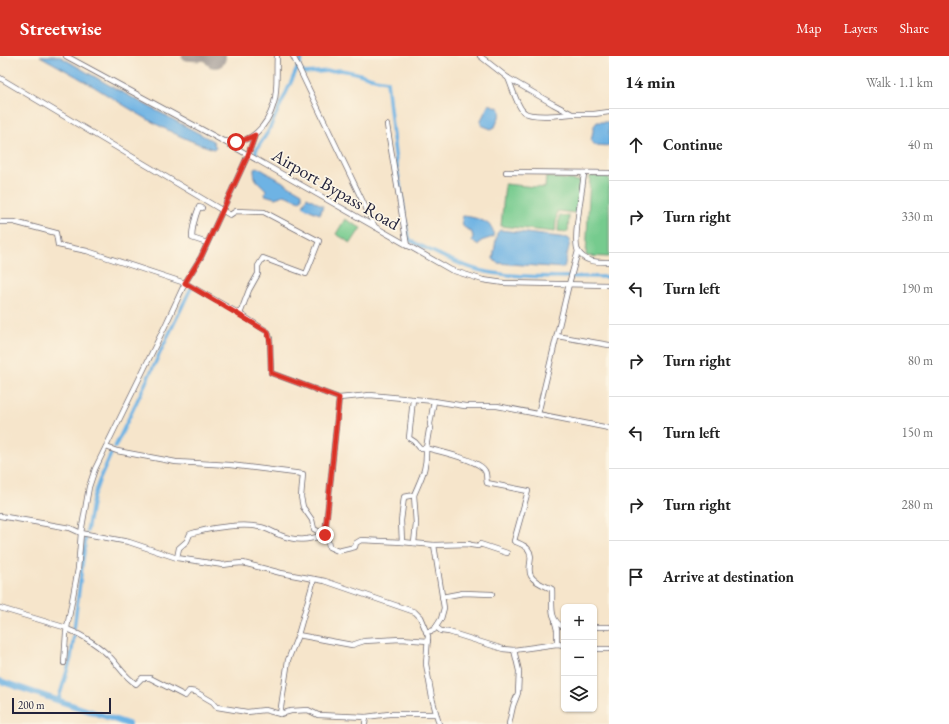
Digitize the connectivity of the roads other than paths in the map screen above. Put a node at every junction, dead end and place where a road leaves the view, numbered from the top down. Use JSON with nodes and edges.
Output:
{"nodes":[{"id":1,"x":66,"y":56,"type":"edge"},
{"id":2,"x":277,"y":56,"type":"edge"},
{"id":3,"x":293,"y":56,"type":"edge"},
{"id":4,"x":480,"y":56,"type":"edge"},
{"id":5,"x":0,"y":78,"type":"edge"},
{"id":6,"x":508,"y":78,"type":"junction"},
{"id":7,"x":609,"y":112,"type":"edge"},
{"id":8,"x":572,"y":114,"type":"junction"},
{"id":9,"x":388,"y":125,"type":"dead end"},
{"id":10,"x":255,"y":135,"type":"junction"},
{"id":11,"x":220,"y":139,"type":"junction"},
{"id":12,"x":248,"y":155,"type":"junction"},
{"id":13,"x":506,"y":172,"type":"dead end"},
{"id":14,"x":584,"y":173,"type":"junction"},
{"id":15,"x":609,"y":173,"type":"edge"},
{"id":16,"x":202,"y":208,"type":"dead end"},
{"id":17,"x":222,"y":211,"type":"junction"},
{"id":18,"x":0,"y":222,"type":"edge"},
{"id":19,"x":375,"y":227,"type":"junction"},
{"id":20,"x":207,"y":244,"type":"junction"},
{"id":21,"x":407,"y":246,"type":"junction"},
{"id":22,"x":578,"y":251,"type":"junction"},
{"id":23,"x":609,"y":262,"type":"edge"},
{"id":24,"x":185,"y":283,"type":"junction"},
{"id":25,"x":569,"y":284,"type":"junction"},
{"id":26,"x":609,"y":285,"type":"edge"},
{"id":27,"x":240,"y":314,"type":"junction"},
{"id":28,"x":557,"y":336,"type":"junction"},
{"id":29,"x":609,"y":345,"type":"edge"},
{"id":30,"x":339,"y":398,"type":"junction"},
{"id":31,"x":413,"y":399,"type":"junction"},
{"id":32,"x":434,"y":401,"type":"junction"},
{"id":33,"x":538,"y":414,"type":"junction"},
{"id":34,"x":609,"y":428,"type":"edge"},
{"id":35,"x":106,"y":446,"type":"junction"},
{"id":36,"x":426,"y":448,"type":"junction"},
{"id":37,"x":414,"y":495,"type":"junction"},
{"id":38,"x":0,"y":516,"type":"edge"},
{"id":39,"x":81,"y":533,"type":"junction"},
{"id":40,"x":325,"y":535,"type":"junction"},
{"id":41,"x":402,"y":542,"type":"junction"},
{"id":42,"x":414,"y":543,"type":"junction"},
{"id":43,"x":434,"y":545,"type":"junction"},
{"id":44,"x":507,"y":553,"type":"dead end"},
{"id":45,"x":177,"y":558,"type":"junction"},
{"id":46,"x":314,"y":579,"type":"junction"},
{"id":47,"x":492,"y":594,"type":"dead end"},
{"id":48,"x":442,"y":597,"type":"junction"},
{"id":49,"x":0,"y":608,"type":"edge"},
{"id":50,"x":554,"y":620,"type":"junction"},
{"id":51,"x":561,"y":625,"type":"edge"},
{"id":52,"x":436,"y":626,"type":"junction"},
{"id":53,"x":597,"y":627,"type":"edge"},
{"id":54,"x":609,"y":627,"type":"edge"},
{"id":55,"x":67,"y":629,"type":"junction"},
{"id":56,"x":426,"y":632,"type":"junction"},
{"id":57,"x":298,"y":635,"type":"junction"},
{"id":58,"x":428,"y":641,"type":"junction"},
{"id":59,"x":557,"y":644,"type":"junction"},
{"id":60,"x":561,"y":645,"type":"edge"},
{"id":61,"x":597,"y":649,"type":"edge"},
{"id":62,"x":609,"y":649,"type":"edge"},
{"id":63,"x":514,"y":650,"type":"junction"},
{"id":64,"x":64,"y":663,"type":"dead end"},
{"id":65,"x":280,"y":714,"type":"junction"},
{"id":66,"x":436,"y":714,"type":"junction"},
{"id":67,"x":366,"y":717,"type":"junction"},
{"id":68,"x":365,"y":724,"type":"edge"},
{"id":69,"x":439,"y":724,"type":"edge"},
{"id":70,"x":509,"y":724,"type":"edge"}],
"edges":[{"from":1,"to":11,"type":"street","name":"Airport Bypass Road"},
{"from":2,"to":10,"type":"street"},
{"from":3,"to":19,"type":"street"},
{"from":4,"to":6,"type":"street"},
{"from":5,"to":17,"type":"street"},
{"from":6,"to":8,"type":"street"},
{"from":6,"to":8,"type":"street"},
{"from":7,"to":8,"type":"street"},
{"from":9,"to":21,"type":"street"},
{"from":10,"to":11,"type":"street"},
{"from":10,"to":12,"type":"street"},
{"from":11,"to":12,"type":"street","name":"Airport Bypass Road"},
{"from":12,"to":17,"type":"street"},
{"from":12,"to":19,"type":"street","name":"Airport Bypass Road"},
{"from":13,"to":14,"type":"street"},
{"from":14,"to":15,"type":"street"},
{"from":14,"to":22,"type":"street"},
{"from":16,"to":20,"type":"street"},
{"from":17,"to":20,"type":"street"},
{"from":17,"to":27,"type":"street"},
{"from":18,"to":24,"type":"street"},
{"from":19,"to":21,"type":"street","name":"Airport Bypass Road"},
{"from":20,"to":24,"type":"street"},
{"from":21,"to":25,"type":"street","name":"Airport Bypass Road"},
{"from":22,"to":23,"type":"street"},
{"from":22,"to":25,"type":"street"},
{"from":24,"to":27,"type":"street"},
{"from":24,"to":35,"type":"street"},
{"from":25,"to":26,"type":"street","name":"Airport Bypass Road"},
{"from":25,"to":28,"type":"street"},
{"from":27,"to":30,"type":"street"},
{"from":28,"to":29,"type":"street"},
{"from":28,"to":33,"type":"street"},
{"from":30,"to":31,"type":"street"},
{"from":30,"to":40,"type":"street"},
{"from":31,"to":32,"type":"street"},
{"from":31,"to":36,"type":"street"},
{"from":32,"to":33,"type":"street"},
{"from":32,"to":36,"type":"street"},
{"from":33,"to":34,"type":"street"},
{"from":35,"to":39,"type":"street"},
{"from":35,"to":40,"type":"street"},
{"from":36,"to":37,"type":"street"},
{"from":36,"to":50,"type":"street"},
{"from":37,"to":41,"type":"street"},
{"from":37,"to":42,"type":"street"},
{"from":38,"to":39,"type":"street"},
{"from":39,"to":45,"type":"street"},
{"from":39,"to":55,"type":"street"},
{"from":40,"to":41,"type":"street"},
{"from":40,"to":45,"type":"street"},
{"from":41,"to":42,"type":"street"},
{"from":42,"to":43,"type":"street"},
{"from":43,"to":44,"type":"street"},
{"from":43,"to":48,"type":"street"},
{"from":45,"to":46,"type":"street"},
{"from":46,"to":56,"type":"street"},
{"from":46,"to":57,"type":"street"},
{"from":47,"to":48,"type":"street"},
{"from":48,"to":52,"type":"street"},
{"from":49,"to":55,"type":"street"},
{"from":50,"to":51,"type":"street"},
{"from":50,"to":59,"type":"street"},
{"from":52,"to":56,"type":"street"},
{"from":52,"to":63,"type":"street"},
{"from":53,"to":54,"type":"street"},
{"from":55,"to":64,"type":"street"},
{"from":55,"to":65,"type":"street"},
{"from":56,"to":58,"type":"street"},
{"from":57,"to":58,"type":"street"},
{"from":57,"to":65,"type":"street"},
{"from":58,"to":66,"type":"street"},
{"from":59,"to":60,"type":"street"},
{"from":59,"to":63,"type":"street"},
{"from":61,"to":62,"type":"street"},
{"from":63,"to":70,"type":"street"},
{"from":65,"to":67,"type":"street"},
{"from":66,"to":67,"type":"street"},
{"from":66,"to":69,"type":"street"},
{"from":67,"to":68,"type":"street"}]}
